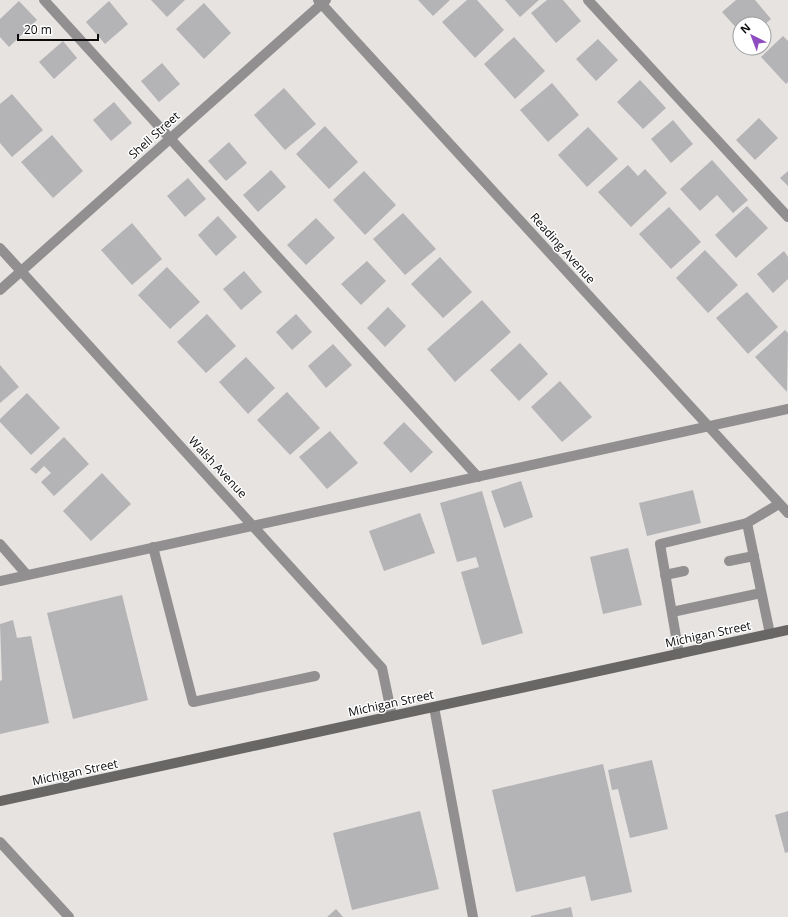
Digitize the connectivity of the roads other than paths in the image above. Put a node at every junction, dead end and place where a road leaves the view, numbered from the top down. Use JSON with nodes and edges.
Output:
{"nodes":[{"id":1,"x":44,"y":0,"type":"edge"},
{"id":2,"x":588,"y":0,"type":"edge"},
{"id":3,"x":322,"y":1,"type":"edge"},
{"id":4,"x":171,"y":137,"type":"junction"},
{"id":5,"x":788,"y":217,"type":"edge"},
{"id":6,"x":0,"y":248,"type":"edge"},
{"id":7,"x":21,"y":271,"type":"junction"},
{"id":8,"x":0,"y":290,"type":"edge"},
{"id":9,"x":788,"y":409,"type":"edge"},
{"id":10,"x":708,"y":427,"type":"junction"},
{"id":11,"x":478,"y":477,"type":"junction"},
{"id":12,"x":779,"y":504,"type":"junction"},
{"id":13,"x":788,"y":513,"type":"edge"},
{"id":14,"x":747,"y":523,"type":"junction"},
{"id":15,"x":254,"y":526,"type":"junction"},
{"id":16,"x":0,"y":544,"type":"edge"},
{"id":17,"x":154,"y":547,"type":"junction"},
{"id":18,"x":754,"y":556,"type":"junction"},
{"id":19,"x":729,"y":561,"type":"dead end"},
{"id":20,"x":684,"y":571,"type":"dead end"},
{"id":21,"x":27,"y":575,"type":"junction"},
{"id":22,"x":665,"y":575,"type":"junction"},
{"id":23,"x":0,"y":581,"type":"edge"},
{"id":24,"x":761,"y":593,"type":"junction"},
{"id":25,"x":672,"y":612,"type":"junction"},
{"id":26,"x":788,"y":630,"type":"edge"},
{"id":27,"x":770,"y":634,"type":"junction"},
{"id":28,"x":679,"y":654,"type":"junction"},
{"id":29,"x":315,"y":676,"type":"dead end"},
{"id":30,"x":434,"y":707,"type":"junction"},
{"id":31,"x":392,"y":716,"type":"junction"},
{"id":32,"x":0,"y":801,"type":"edge"},
{"id":33,"x":0,"y":842,"type":"edge"},
{"id":34,"x":70,"y":917,"type":"edge"},
{"id":35,"x":474,"y":917,"type":"edge"}],
"edges":[{"from":1,"to":4,"type":"street"},
{"from":2,"to":5,"type":"street"},
{"from":3,"to":4,"type":"street","name":"Shell Street"},
{"from":3,"to":10,"type":"street","name":"Reading Avenue"},
{"from":4,"to":7,"type":"street","name":"Shell Street"},
{"from":4,"to":11,"type":"street"},
{"from":6,"to":7,"type":"street","name":"Walsh Avenue"},
{"from":7,"to":8,"type":"street","name":"Shell Street"},
{"from":7,"to":15,"type":"street","name":"Walsh Avenue"},
{"from":9,"to":10,"type":"street"},
{"from":10,"to":11,"type":"street"},
{"from":10,"to":12,"type":"street","name":"Reading Avenue"},
{"from":11,"to":15,"type":"street"},
{"from":12,"to":13,"type":"street","name":"Reading Avenue"},
{"from":12,"to":14,"type":"street"},
{"from":14,"to":18,"type":"street"},
{"from":14,"to":22,"type":"street"},
{"from":15,"to":17,"type":"street"},
{"from":15,"to":31,"type":"street","name":"Walsh Avenue"},
{"from":16,"to":21,"type":"street"},
{"from":17,"to":21,"type":"street"},
{"from":17,"to":29,"type":"street"},
{"from":18,"to":19,"type":"street"},
{"from":18,"to":24,"type":"street"},
{"from":20,"to":22,"type":"street"},
{"from":21,"to":23,"type":"street"},
{"from":22,"to":25,"type":"street"},
{"from":24,"to":25,"type":"street"},
{"from":24,"to":27,"type":"street"},
{"from":25,"to":28,"type":"street"},
{"from":26,"to":27,"type":"main road","name":"Michigan Street"},
{"from":27,"to":28,"type":"main road","name":"Michigan Street"},
{"from":28,"to":30,"type":"main road","name":"Michigan Street"},
{"from":30,"to":31,"type":"main road","name":"Michigan Street"},
{"from":30,"to":35,"type":"street"},
{"from":31,"to":32,"type":"main road","name":"Michigan Street"},
{"from":33,"to":34,"type":"street"}]}
